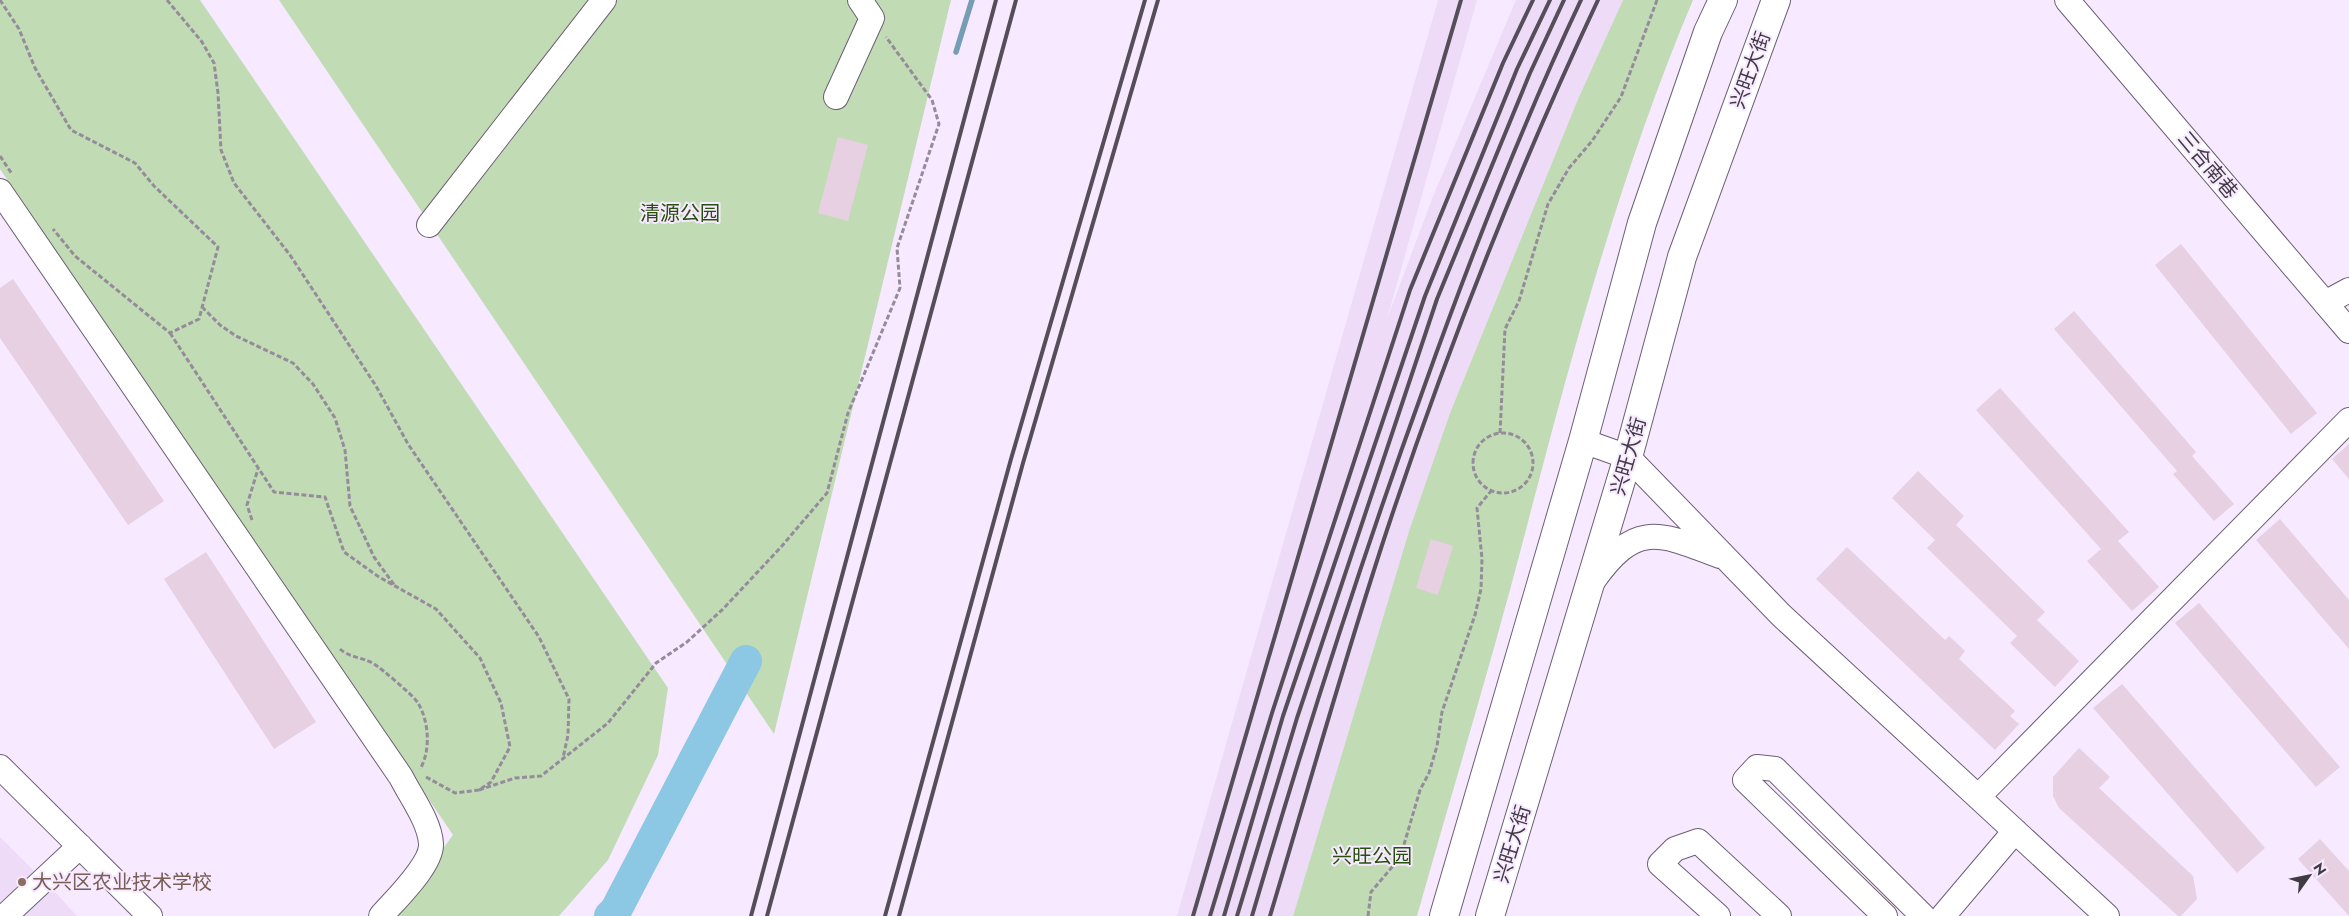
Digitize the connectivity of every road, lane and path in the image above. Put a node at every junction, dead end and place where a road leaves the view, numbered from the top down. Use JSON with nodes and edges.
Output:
{"nodes":[{"id":1,"x":0,"y":0,"type":"edge"},
{"id":2,"x":166,"y":0,"type":"edge"},
{"id":3,"x":604,"y":0,"type":"edge"},
{"id":4,"x":1657,"y":0,"type":"edge"},
{"id":5,"x":1723,"y":0,"type":"edge"},
{"id":6,"x":1776,"y":0,"type":"edge"},
{"id":7,"x":2067,"y":0,"type":"edge"},
{"id":8,"x":866,"y":9,"type":"edge"},
{"id":9,"x":836,"y":97,"type":"dead end"},
{"id":10,"x":0,"y":156,"type":"edge"},
{"id":11,"x":8,"y":186,"type":"edge"},
{"id":12,"x":50,"y":225,"type":"dead end"},
{"id":13,"x":429,"y":225,"type":"dead end"},
{"id":14,"x":2349,"y":290,"type":"edge"},
{"id":15,"x":2325,"y":303,"type":"junction"},
{"id":16,"x":202,"y":307,"type":"junction"},
{"id":17,"x":2349,"y":331,"type":"edge"},
{"id":18,"x":170,"y":333,"type":"junction"},
{"id":19,"x":2349,"y":420,"type":"edge"},
{"id":20,"x":1500,"y":433,"type":"junction"},
{"id":21,"x":1583,"y":441,"type":"junction"},
{"id":22,"x":1628,"y":457,"type":"junction"},
{"id":23,"x":259,"y":468,"type":"junction"},
{"id":24,"x":1491,"y":491,"type":"junction"},
{"id":25,"x":256,"y":526,"type":"dead end"},
{"id":26,"x":1726,"y":558,"type":"junction"},
{"id":27,"x":1589,"y":586,"type":"junction"},
{"id":28,"x":396,"y":587,"type":"junction"},
{"id":29,"x":335,"y":644,"type":"dead end"},
{"id":30,"x":562,"y":759,"type":"junction"},
{"id":31,"x":0,"y":767,"type":"edge"},
{"id":32,"x":479,"y":790,"type":"junction"},
{"id":33,"x":1978,"y":797,"type":"junction"},
{"id":34,"x":2015,"y":831,"type":"junction"},
{"id":35,"x":80,"y":846,"type":"junction"},
{"id":36,"x":5,"y":916,"type":"edge"},
{"id":37,"x":150,"y":916,"type":"edge"},
{"id":38,"x":381,"y":916,"type":"edge"},
{"id":39,"x":1368,"y":916,"type":"edge"},
{"id":40,"x":1444,"y":916,"type":"edge"},
{"id":41,"x":1490,"y":916,"type":"edge"},
{"id":42,"x":1718,"y":916,"type":"edge"},
{"id":43,"x":1779,"y":916,"type":"edge"},
{"id":44,"x":1885,"y":916,"type":"edge"},
{"id":45,"x":1923,"y":916,"type":"edge"},
{"id":46,"x":1943,"y":916,"type":"edge"},
{"id":47,"x":2107,"y":916,"type":"edge"}],
"edges":[{"from":1,"to":16,"type":"path"},
{"from":2,"to":30,"type":"path"},
{"from":3,"to":13,"type":"street"},
{"from":4,"to":20,"type":"path"},
{"from":5,"to":21,"type":"main road"},
{"from":6,"to":22,"type":"main road","name":"兴旺大街"},
{"from":7,"to":15,"type":"street","name":"三合南巷"},
{"from":8,"to":9,"type":"street"},
{"from":8,"to":30,"type":"path"},
{"from":10,"to":11,"type":"path"},
{"from":11,"to":38,"type":"street"},
{"from":12,"to":18,"type":"path"},
{"from":14,"to":15,"type":"street"},
{"from":15,"to":17,"type":"street","name":"三合南巷"},
{"from":16,"to":18,"type":"path"},
{"from":16,"to":28,"type":"path"},
{"from":18,"to":23,"type":"path"},
{"from":19,"to":33,"type":"street"},
{"from":20,"to":24,"type":"path"},
{"from":20,"to":24,"type":"path"},
{"from":21,"to":22,"type":"street"},
{"from":21,"to":40,"type":"main road"},
{"from":22,"to":26,"type":"street"},
{"from":22,"to":27,"type":"main road","name":"兴旺大街"},
{"from":23,"to":25,"type":"path"},
{"from":23,"to":28,"type":"path"},
{"from":24,"to":39,"type":"path"},
{"from":26,"to":27,"type":"street"},
{"from":26,"to":33,"type":"street"},
{"from":27,"to":41,"type":"main road","name":"兴旺大街"},
{"from":28,"to":32,"type":"path"},
{"from":29,"to":32,"type":"path"},
{"from":30,"to":32,"type":"path"},
{"from":31,"to":35,"type":"street"},
{"from":33,"to":34,"type":"street"},
{"from":34,"to":46,"type":"street"},
{"from":34,"to":47,"type":"street"},
{"from":35,"to":36,"type":"street"},
{"from":35,"to":37,"type":"street"},
{"from":42,"to":43,"type":"street"},
{"from":44,"to":45,"type":"street"}]}
